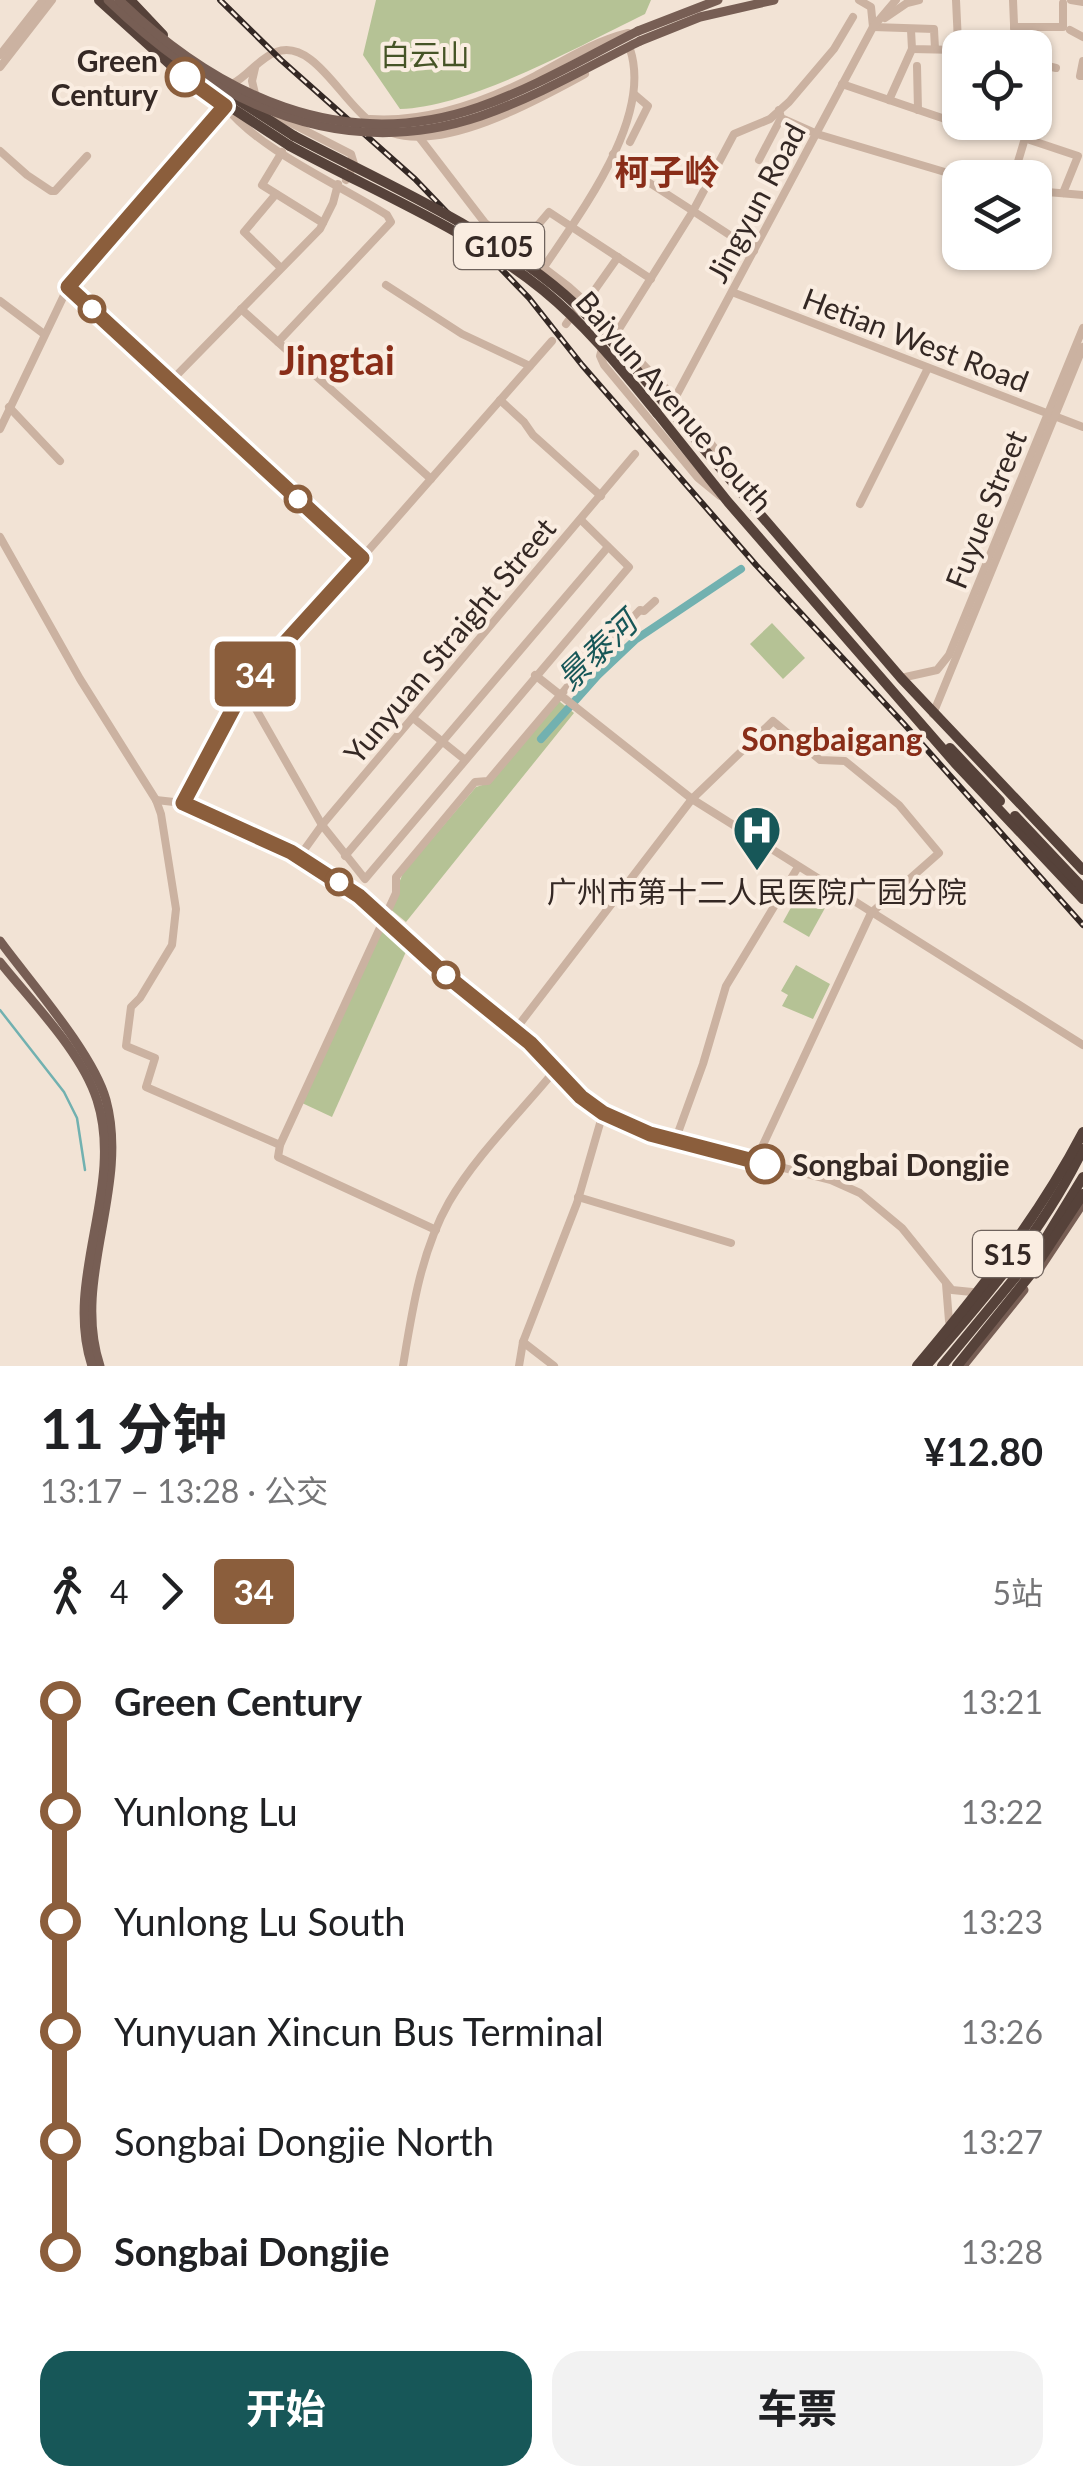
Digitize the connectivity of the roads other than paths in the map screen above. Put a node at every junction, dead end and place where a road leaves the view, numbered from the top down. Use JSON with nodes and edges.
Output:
{"nodes":[{"id":1,"x":43,"y":0,"type":"edge"},
{"id":2,"x":52,"y":0,"type":"edge"},
{"id":3,"x":99,"y":0,"type":"edge"},
{"id":4,"x":108,"y":0,"type":"edge"},
{"id":5,"x":119,"y":0,"type":"edge"},
{"id":6,"x":130,"y":0,"type":"edge"},
{"id":7,"x":718,"y":0,"type":"edge"},
{"id":8,"x":774,"y":0,"type":"edge"},
{"id":9,"x":859,"y":0,"type":"edge"},
{"id":10,"x":896,"y":0,"type":"edge"},
{"id":11,"x":919,"y":0,"type":"edge"},
{"id":12,"x":956,"y":0,"type":"edge"},
{"id":13,"x":1013,"y":0,"type":"edge"},
{"id":14,"x":1067,"y":2,"type":"edge"},
{"id":15,"x":1083,"y":2,"type":"edge"},
{"id":16,"x":853,"y":17,"type":"dead end"},
{"id":17,"x":873,"y":26,"type":"junction"},
{"id":18,"x":1014,"y":27,"type":"joint"},
{"id":19,"x":911,"y":30,"type":"junction"},
{"id":20,"x":957,"y":30,"type":"edge"},
{"id":21,"x":1070,"y":30,"type":"dead end"},
{"id":22,"x":639,"y":36,"type":"junction"},
{"id":23,"x":1083,"y":37,"type":"edge"},
{"id":24,"x":630,"y":48,"type":"junction"},
{"id":25,"x":916,"y":49,"type":"junction"},
{"id":26,"x":935,"y":49,"type":"junction"},
{"id":27,"x":942,"y":49,"type":"edge"},
{"id":28,"x":0,"y":56,"type":"edge"},
{"id":29,"x":1083,"y":61,"type":"edge"},
{"id":30,"x":905,"y":64,"type":"junction"},
{"id":31,"x":916,"y":66,"type":"junction"},
{"id":32,"x":0,"y":67,"type":"edge"},
{"id":33,"x":256,"y":67,"type":"junction"},
{"id":34,"x":1052,"y":67,"type":"edge"},
{"id":35,"x":1056,"y":68,"type":"dead end"},
{"id":36,"x":1083,"y":76,"type":"edge"},
{"id":37,"x":214,"y":84,"type":"junction"},
{"id":38,"x":842,"y":84,"type":"junction"},
{"id":39,"x":634,"y":94,"type":"junction"},
{"id":40,"x":889,"y":100,"type":"junction"},
{"id":41,"x":225,"y":106,"type":"junction"},
{"id":42,"x":259,"y":107,"type":"junction"},
{"id":43,"x":918,"y":110,"type":"junction"},
{"id":44,"x":780,"y":114,"type":"junction"},
{"id":45,"x":362,"y":116,"type":"junction"},
{"id":46,"x":942,"y":118,"type":"edge"},
{"id":47,"x":817,"y":134,"type":"junction"},
{"id":48,"x":420,"y":137,"type":"junction"},
{"id":49,"x":1030,"y":140,"type":"edge"},
{"id":50,"x":630,"y":142,"type":"dead end"},
{"id":51,"x":289,"y":145,"type":"junction"},
{"id":52,"x":0,"y":150,"type":"edge"},
{"id":53,"x":613,"y":154,"type":"junction"},
{"id":54,"x":86,"y":156,"type":"dead end"},
{"id":55,"x":759,"y":160,"type":"dead end"},
{"id":56,"x":942,"y":171,"type":"edge"},
{"id":57,"x":338,"y":184,"type":"junction"},
{"id":58,"x":1052,"y":193,"type":"edge"},
{"id":59,"x":276,"y":194,"type":"junction"},
{"id":60,"x":1063,"y":194,"type":"junction"},
{"id":61,"x":1083,"y":195,"type":"edge"},
{"id":62,"x":694,"y":210,"type":"junction"},
{"id":63,"x":323,"y":223,"type":"junction"},
{"id":64,"x":571,"y":227,"type":"junction"},
{"id":65,"x":521,"y":245,"type":"dead end"},
{"id":66,"x":754,"y":251,"type":"junction"},
{"id":67,"x":618,"y":257,"type":"junction"},
{"id":68,"x":544,"y":267,"type":"junction"},
{"id":69,"x":280,"y":268,"type":"junction"},
{"id":70,"x":651,"y":279,"type":"junction"},
{"id":71,"x":386,"y":285,"type":"dead end"},
{"id":72,"x":68,"y":287,"type":"junction"},
{"id":73,"x":732,"y":292,"type":"junction"},
{"id":74,"x":586,"y":299,"type":"junction"},
{"id":75,"x":0,"y":301,"type":"edge"},
{"id":76,"x":241,"y":309,"type":"junction"},
{"id":77,"x":566,"y":324,"type":"dead end"},
{"id":78,"x":1083,"y":328,"type":"edge"},
{"id":79,"x":44,"y":334,"type":"junction"},
{"id":80,"x":616,"y":336,"type":"junction"},
{"id":81,"x":552,"y":341,"type":"dead end"},
{"id":82,"x":278,"y":342,"type":"junction"},
{"id":83,"x":1083,"y":348,"type":"edge"},
{"id":84,"x":1074,"y":359,"type":"junction"},
{"id":85,"x":530,"y":366,"type":"junction"},
{"id":86,"x":928,"y":368,"type":"junction"},
{"id":87,"x":171,"y":381,"type":"junction"},
{"id":88,"x":500,"y":400,"type":"junction"},
{"id":89,"x":666,"y":406,"type":"junction"},
{"id":90,"x":9,"y":408,"type":"junction"},
{"id":91,"x":1052,"y":416,"type":"junction"},
{"id":92,"x":1083,"y":428,"type":"edge"},
{"id":93,"x":0,"y":429,"type":"edge"},
{"id":94,"x":635,"y":454,"type":"dead end"},
{"id":95,"x":60,"y":461,"type":"dead end"},
{"id":96,"x":431,"y":479,"type":"junction"},
{"id":97,"x":601,"y":496,"type":"junction"},
{"id":98,"x":728,"y":502,"type":"junction"},
{"id":99,"x":860,"y":504,"type":"dead end"},
{"id":100,"x":581,"y":520,"type":"junction"},
{"id":101,"x":0,"y":537,"type":"edge"},
{"id":102,"x":608,"y":546,"type":"junction"},
{"id":103,"x":362,"y":558,"type":"junction"},
{"id":104,"x":655,"y":601,"type":"dead end"},
{"id":105,"x":535,"y":674,"type":"junction"},
{"id":106,"x":901,"y":678,"type":"junction"},
{"id":107,"x":244,"y":688,"type":"junction"},
{"id":108,"x":560,"y":695,"type":"junction"},
{"id":109,"x":934,"y":714,"type":"junction"},
{"id":110,"x":413,"y":718,"type":"junction"},
{"id":111,"x":919,"y":721,"type":"junction"},
{"id":112,"x":442,"y":742,"type":"junction"},
{"id":113,"x":464,"y":759,"type":"junction"},
{"id":114,"x":692,"y":799,"type":"junction"},
{"id":115,"x":156,"y":800,"type":"junction"},
{"id":116,"x":183,"y":803,"type":"junction"},
{"id":117,"x":1017,"y":814,"type":"junction"},
{"id":118,"x":322,"y":825,"type":"junction"},
{"id":119,"x":345,"y":856,"type":"junction"},
{"id":120,"x":300,"y":857,"type":"junction"},
{"id":121,"x":798,"y":867,"type":"junction"},
{"id":122,"x":1083,"y":870,"type":"edge"},
{"id":123,"x":1083,"y":878,"type":"edge"},
{"id":124,"x":1083,"y":888,"type":"edge"},
{"id":125,"x":1083,"y":898,"type":"edge"},
{"id":126,"x":872,"y":912,"type":"junction"},
{"id":127,"x":384,"y":915,"type":"junction"},
{"id":128,"x":0,"y":941,"type":"edge"},
{"id":129,"x":0,"y":962,"type":"edge"},
{"id":130,"x":515,"y":1030,"type":"junction"},
{"id":131,"x":1083,"y":1045,"type":"edge"},
{"id":132,"x":556,"y":1069,"type":"junction"},
{"id":133,"x":603,"y":1113,"type":"junction"},
{"id":134,"x":1083,"y":1121,"type":"edge"},
{"id":135,"x":1083,"y":1133,"type":"edge"},
{"id":136,"x":675,"y":1141,"type":"junction"},
{"id":137,"x":280,"y":1145,"type":"junction"},
{"id":138,"x":1078,"y":1145,"type":"edge"},
{"id":139,"x":755,"y":1162,"type":"junction"},
{"id":140,"x":1083,"y":1177,"type":"edge"},
{"id":141,"x":1083,"y":1194,"type":"edge"},
{"id":142,"x":578,"y":1197,"type":"junction"},
{"id":143,"x":1083,"y":1203,"type":"edge"},
{"id":144,"x":436,"y":1230,"type":"junction"},
{"id":145,"x":731,"y":1243,"type":"dead end"},
{"id":146,"x":946,"y":1284,"type":"junction"},
{"id":147,"x":993,"y":1287,"type":"junction"},
{"id":148,"x":972,"y":1292,"type":"junction"},
{"id":149,"x":948,"y":1321,"type":"junction"},
{"id":150,"x":523,"y":1342,"type":"junction"},
{"id":151,"x":937,"y":1352,"type":"junction"},
{"id":152,"x":956,"y":1363,"type":"edge"},
{"id":153,"x":92,"y":1366,"type":"edge"},
{"id":154,"x":100,"y":1366,"type":"edge"},
{"id":155,"x":403,"y":1366,"type":"edge"},
{"id":156,"x":519,"y":1366,"type":"edge"},
{"id":157,"x":554,"y":1366,"type":"edge"},
{"id":158,"x":914,"y":1366,"type":"edge"},
{"id":159,"x":926,"y":1366,"type":"edge"},
{"id":160,"x":942,"y":1366,"type":"edge"}],
"edges":[{"from":1,"to":28,"type":"street"},
{"from":2,"to":32,"type":"street"},
{"from":3,"to":41,"type":"highway","name":"Baiyun Avenue South","number":"G105"},
{"from":4,"to":22,"type":"main road","bridge":true},
{"from":5,"to":22,"type":"main road","bridge":true},
{"from":6,"to":37,"type":"highway","name":"Baiyun Avenue South","number":"G105"},
{"from":7,"to":22,"type":"main road"},
{"from":8,"to":22,"type":"main road"},
{"from":9,"to":17,"type":"street"},
{"from":10,"to":17,"type":"street","name":"Jingyun Road"},
{"from":11,"to":17,"type":"street"},
{"from":12,"to":20,"type":"street"},
{"from":13,"to":18,"type":"street"},
{"from":14,"to":15,"type":"street"},
{"from":14,"to":18,"type":"street"},
{"from":16,"to":44,"type":"street"},
{"from":17,"to":19,"type":"street"},
{"from":17,"to":38,"type":"street","name":"Jingyun Road"},
{"from":19,"to":25,"type":"street"},
{"from":19,"to":26,"type":"street"},
{"from":21,"to":23,"type":"street"},
{"from":22,"to":24,"type":"street"},
{"from":22,"to":45,"type":"street"},
{"from":24,"to":39,"type":"street"},
{"from":24,"to":48,"type":"street"},
{"from":25,"to":26,"type":"street"},
{"from":25,"to":30,"type":"street"},
{"from":25,"to":31,"type":"street"},
{"from":26,"to":27,"type":"street"},
{"from":29,"to":36,"type":"street"},
{"from":30,"to":31,"type":"street"},
{"from":30,"to":40,"type":"street"},
{"from":31,"to":43,"type":"street"},
{"from":33,"to":37,"type":"street"},
{"from":33,"to":42,"type":"street"},
{"from":33,"to":45,"type":"street"},
{"from":34,"to":35,"type":"street"},
{"from":37,"to":42,"type":"street"},
{"from":37,"to":51,"type":"highway","name":"Baiyun Avenue South","number":"G105"},
{"from":38,"to":40,"type":"street"},
{"from":38,"to":47,"type":"street","name":"Jingyun Road"},
{"from":39,"to":50,"type":"street"},
{"from":39,"to":53,"type":"street"},
{"from":40,"to":43,"type":"street"},
{"from":41,"to":51,"type":"highway","name":"Baiyun Avenue South","number":"G105"},
{"from":41,"to":72,"type":"street"},
{"from":42,"to":57,"type":"street"},
{"from":43,"to":46,"type":"street"},
{"from":44,"to":47,"type":"street"},
{"from":44,"to":55,"type":"street"},
{"from":44,"to":62,"type":"street"},
{"from":45,"to":48,"type":"street"},
{"from":47,"to":56,"type":"street"},
{"from":47,"to":66,"type":"street","name":"Jingyun Road"},
{"from":48,"to":68,"type":"street"},
{"from":49,"to":60,"type":"street"},
{"from":51,"to":57,"type":"street"},
{"from":51,"to":59,"type":"street"},
{"from":51,"to":89,"type":"highway","name":"Baiyun Avenue South","number":"G105","bridge":true},
{"from":52,"to":54,"type":"street"},
{"from":53,"to":62,"type":"street"},
{"from":53,"to":64,"type":"street"},
{"from":57,"to":63,"type":"street"},
{"from":57,"to":82,"type":"street"},
{"from":58,"to":60,"type":"street"},
{"from":59,"to":63,"type":"street"},
{"from":59,"to":69,"type":"street"},
{"from":60,"to":61,"type":"street"},
{"from":62,"to":66,"type":"street"},
{"from":62,"to":70,"type":"street"},
{"from":63,"to":69,"type":"street"},
{"from":64,"to":65,"type":"street"},
{"from":64,"to":67,"type":"street"},
{"from":64,"to":68,"type":"street"},
{"from":66,"to":73,"type":"street","name":"Jingyun Road"},
{"from":67,"to":70,"type":"street"},
{"from":67,"to":74,"type":"street"},
{"from":68,"to":74,"type":"street"},
{"from":69,"to":76,"type":"street"},
{"from":70,"to":80,"type":"street"},
{"from":71,"to":85,"type":"street"},
{"from":72,"to":79,"type":"street"},
{"from":72,"to":87,"type":"street"},
{"from":73,"to":86,"type":"street","name":"Hetian West Road"},
{"from":73,"to":89,"type":"street","name":"Jingyun Road"},
{"from":74,"to":77,"type":"street"},
{"from":74,"to":80,"type":"street"},
{"from":75,"to":79,"type":"street"},
{"from":76,"to":82,"type":"street"},
{"from":76,"to":87,"type":"street"},
{"from":78,"to":84,"type":"street","name":"Fuyue Street"},
{"from":79,"to":90,"type":"street"},
{"from":80,"to":89,"type":"street"},
{"from":80,"to":98,"type":"street"},
{"from":81,"to":85,"type":"street"},
{"from":82,"to":96,"type":"street"},
{"from":83,"to":84,"type":"street","name":"Fuyue Street"},
{"from":84,"to":91,"type":"street","name":"Fuyue Street"},
{"from":85,"to":88,"type":"street"},
{"from":86,"to":91,"type":"street","name":"Hetian West Road"},
{"from":86,"to":99,"type":"street"},
{"from":87,"to":103,"type":"street"},
{"from":88,"to":96,"type":"street"},
{"from":88,"to":97,"type":"street"},
{"from":89,"to":98,"type":"highway","name":"Baiyun Avenue South","number":"G105"},
{"from":89,"to":106,"type":"highway","name":"Baiyun Avenue South","number":"G105"},
{"from":90,"to":93,"type":"street"},
{"from":90,"to":95,"type":"street"},
{"from":91,"to":92,"type":"street","name":"Hetian West Road"},
{"from":91,"to":106,"type":"street","name":"Fuyue Street"},
{"from":91,"to":109,"type":"street","name":"Fuyue Street"},
{"from":94,"to":97,"type":"street","name":"Yunyuan Straight Street"},
{"from":96,"to":103,"type":"street"},
{"from":97,"to":100,"type":"street","name":"Yunyuan Straight Street"},
{"from":98,"to":111,"type":"highway","name":"Baiyun Avenue South","number":"G105"},
{"from":100,"to":102,"type":"street"},
{"from":100,"to":110,"type":"street","name":"Yunyuan Straight Street"},
{"from":101,"to":115,"type":"street"},
{"from":102,"to":105,"type":"street"},
{"from":102,"to":112,"type":"street"},
{"from":103,"to":107,"type":"street"},
{"from":104,"to":108,"type":"street"},
{"from":105,"to":108,"type":"street"},
{"from":105,"to":113,"type":"street"},
{"from":106,"to":109,"type":"highway","name":"Baiyun Avenue South","number":"G105"},
{"from":107,"to":116,"type":"street"},
{"from":107,"to":118,"type":"street"},
{"from":108,"to":114,"type":"street"},
{"from":108,"to":127,"type":"street"},
{"from":109,"to":117,"type":"highway","number":"G105"},
{"from":109,"to":122,"type":"highway","name":"Baiyun Avenue South"},
{"from":110,"to":112,"type":"street"},
{"from":110,"to":118,"type":"street","name":"Yunyuan Straight Street"},
{"from":111,"to":117,"type":"highway","number":"G105"},
{"from":111,"to":125,"type":"highway","name":"Baiyun Avenue South"},
{"from":112,"to":113,"type":"street"},
{"from":112,"to":119,"type":"street"},
{"from":113,"to":119,"type":"street"},
{"from":114,"to":121,"type":"street"},
{"from":114,"to":126,"type":"street"},
{"from":114,"to":130,"type":"street"},
{"from":115,"to":116,"type":"street"},
{"from":115,"to":137,"type":"street"},
{"from":116,"to":120,"type":"street"},
{"from":117,"to":123,"type":"highway","number":"G105","bridge":true},
{"from":117,"to":124,"type":"highway","number":"G105","bridge":true},
{"from":118,"to":119,"type":"street"},
{"from":118,"to":120,"type":"street","name":"Yunyuan Straight Street"},
{"from":120,"to":127,"type":"street"},
{"from":121,"to":126,"type":"street"},
{"from":121,"to":136,"type":"street"},
{"from":126,"to":131,"type":"street"},
{"from":126,"to":139,"type":"street"},
{"from":127,"to":130,"type":"street"},
{"from":127,"to":137,"type":"street"},
{"from":128,"to":154,"type":"main road"},
{"from":129,"to":153,"type":"main road"},
{"from":130,"to":132,"type":"street"},
{"from":132,"to":133,"type":"street"},
{"from":132,"to":144,"type":"street"},
{"from":133,"to":136,"type":"street"},
{"from":133,"to":142,"type":"street"},
{"from":134,"to":138,"type":"main road"},
{"from":135,"to":138,"type":"main road"},
{"from":135,"to":158,"type":"highway","number":"S15","bridge":true},
{"from":136,"to":139,"type":"street"},
{"from":137,"to":144,"type":"street"},
{"from":138,"to":147,"type":"highway"},
{"from":138,"to":148,"type":"main road"},
{"from":139,"to":146,"type":"street"},
{"from":140,"to":152,"type":"highway"},
{"from":141,"to":152,"type":"highway","number":"S15"},
{"from":142,"to":145,"type":"street"},
{"from":142,"to":150,"type":"street"},
{"from":143,"to":152,"type":"main road"},
{"from":144,"to":155,"type":"street"},
{"from":146,"to":148,"type":"street"},
{"from":146,"to":149,"type":"street"},
{"from":147,"to":148,"type":"main road"},
{"from":147,"to":151,"type":"highway"},
{"from":148,"to":149,"type":"main road"},
{"from":149,"to":151,"type":"main road"},
{"from":149,"to":158,"type":"main road"},
{"from":150,"to":156,"type":"street"},
{"from":150,"to":157,"type":"street"},
{"from":151,"to":159,"type":"highway"},
{"from":152,"to":160,"type":"highway"}]}
